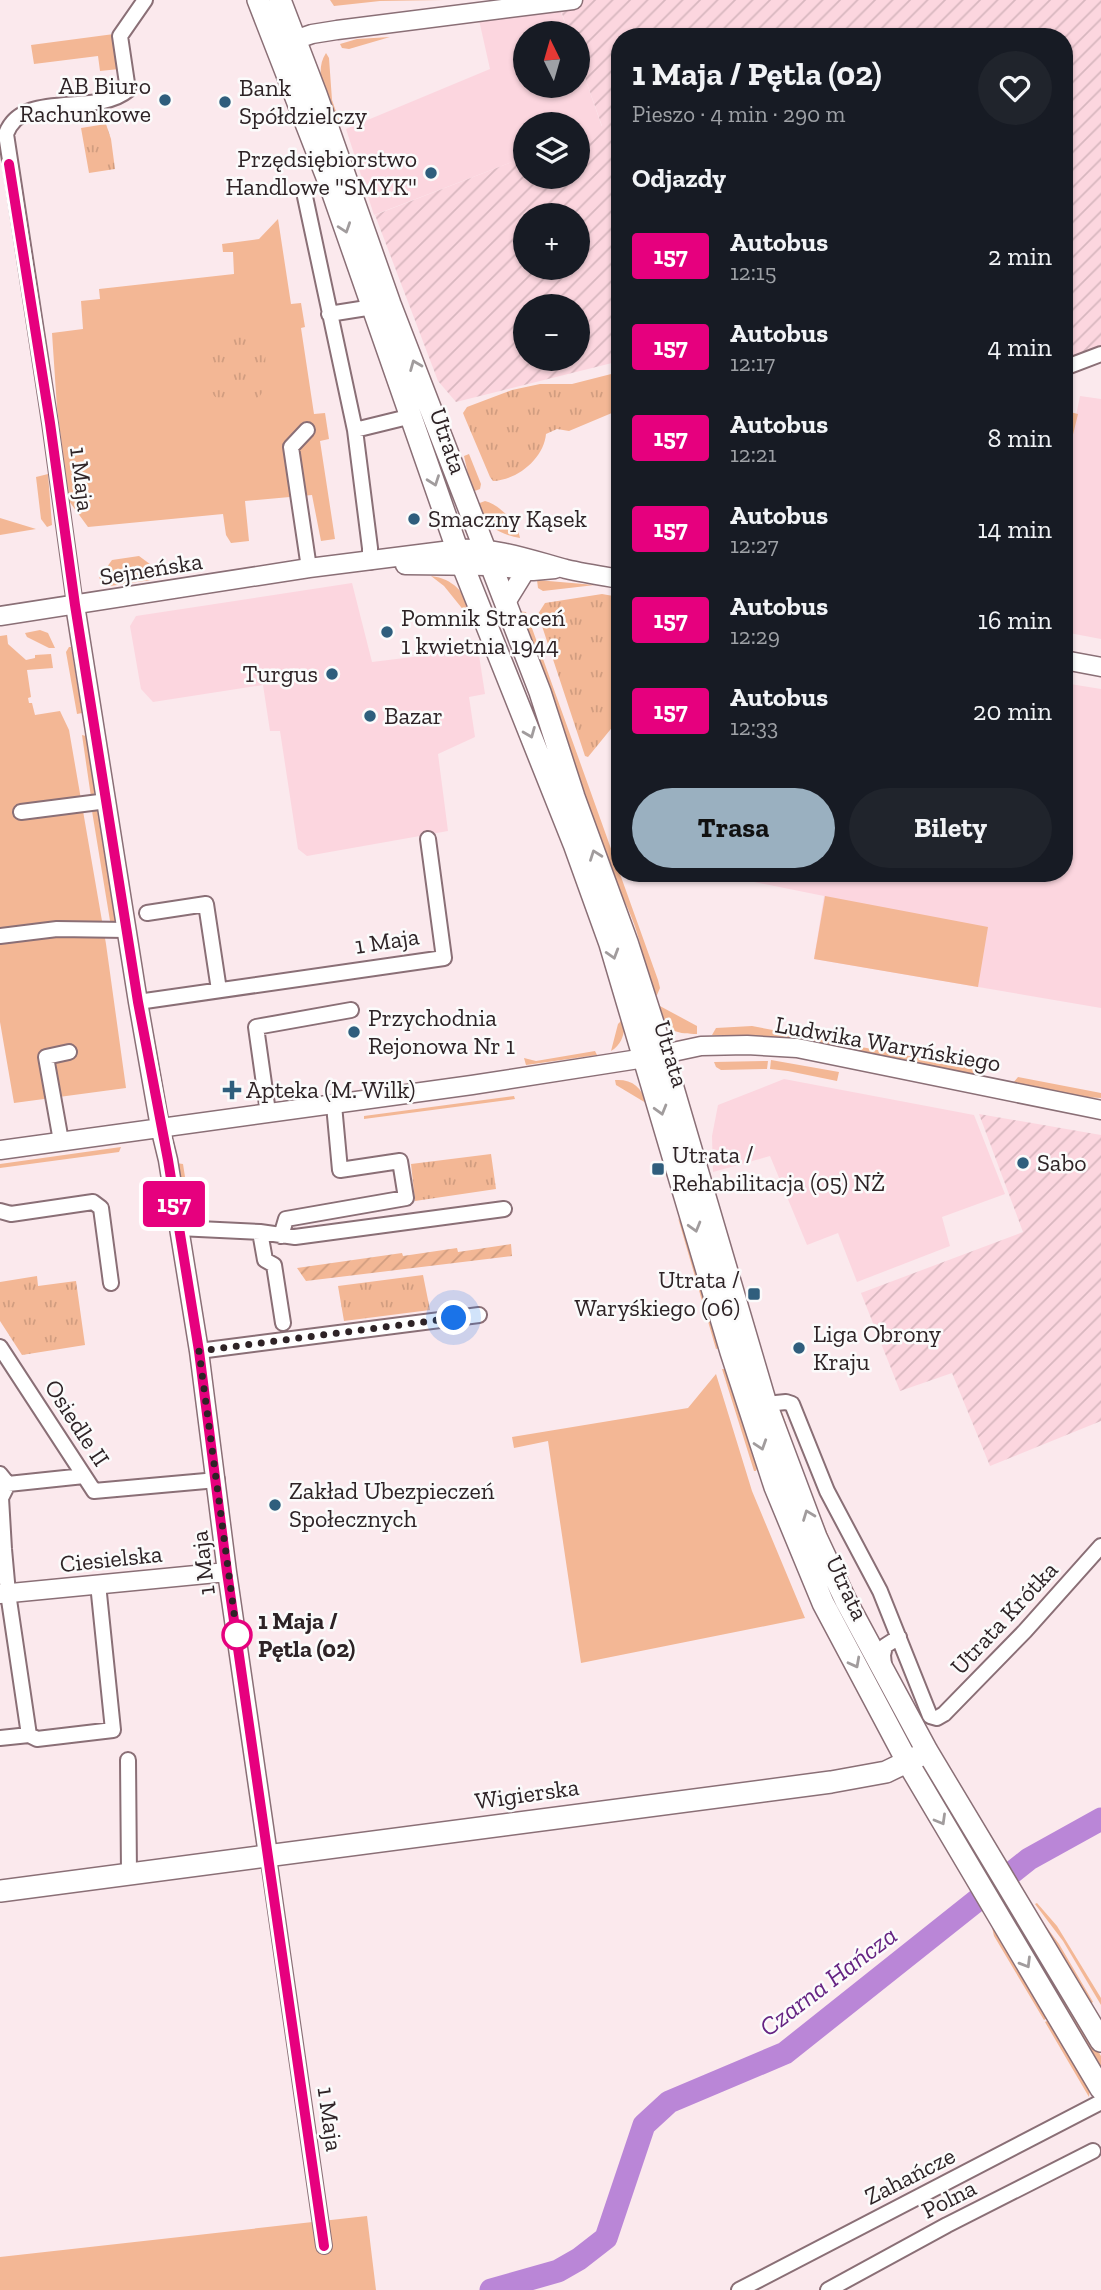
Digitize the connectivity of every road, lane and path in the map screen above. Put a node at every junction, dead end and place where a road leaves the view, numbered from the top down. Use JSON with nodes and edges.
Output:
{"nodes":[{"id":1,"x":145,"y":0,"type":"edge"},
{"id":2,"x":258,"y":0,"type":"edge"},
{"id":3,"x":280,"y":0,"type":"edge"},
{"id":4,"x":573,"y":0,"type":"edge"},
{"id":5,"x":285,"y":43,"type":"junction"},
{"id":6,"x":4,"y":164,"type":"edge"},
{"id":7,"x":304,"y":192,"type":"dead end"},
{"id":8,"x":373,"y":307,"type":"junction"},
{"id":9,"x":329,"y":314,"type":"junction"},
{"id":10,"x":1101,"y":355,"type":"edge"},
{"id":11,"x":1073,"y":365,"type":"edge"},
{"id":12,"x":412,"y":416,"type":"junction"},
{"id":13,"x":307,"y":430,"type":"dead end"},
{"id":14,"x":355,"y":430,"type":"junction"},
{"id":15,"x":444,"y":439,"type":"junction"},
{"id":16,"x":422,"y":446,"type":"junction"},
{"id":17,"x":461,"y":557,"type":"junction"},
{"id":18,"x":487,"y":557,"type":"junction"},
{"id":19,"x":370,"y":562,"type":"junction"},
{"id":20,"x":309,"y":568,"type":"junction"},
{"id":21,"x":566,"y":569,"type":"junction"},
{"id":22,"x":526,"y":570,"type":"junction"},
{"id":23,"x":611,"y":577,"type":"edge"},
{"id":24,"x":505,"y":604,"type":"junction"},
{"id":25,"x":75,"y":605,"type":"junction"},
{"id":26,"x":0,"y":616,"type":"edge"},
{"id":27,"x":1073,"y":662,"type":"edge"},
{"id":28,"x":1101,"y":667,"type":"edge"},
{"id":29,"x":107,"y":801,"type":"junction"},
{"id":30,"x":21,"y":812,"type":"dead end"},
{"id":31,"x":428,"y":839,"type":"dead end"},
{"id":32,"x":147,"y":914,"type":"dead end"},
{"id":33,"x":127,"y":930,"type":"junction"},
{"id":34,"x":0,"y":936,"type":"edge"},
{"id":35,"x":219,"y":990,"type":"junction"},
{"id":36,"x":138,"y":1002,"type":"junction"},
{"id":37,"x":351,"y":1010,"type":"dead end"},
{"id":38,"x":69,"y":1052,"type":"dead end"},
{"id":39,"x":654,"y":1056,"type":"junction"},
{"id":40,"x":334,"y":1105,"type":"junction"},
{"id":41,"x":1101,"y":1110,"type":"edge"},
{"id":42,"x":268,"y":1112,"type":"junction"},
{"id":43,"x":160,"y":1127,"type":"junction"},
{"id":44,"x":61,"y":1141,"type":"junction"},
{"id":45,"x":0,"y":1150,"type":"edge"},
{"id":46,"x":505,"y":1209,"type":"dead end"},
{"id":47,"x":0,"y":1211,"type":"edge"},
{"id":48,"x":178,"y":1228,"type":"junction"},
{"id":49,"x":260,"y":1232,"type":"junction"},
{"id":50,"x":281,"y":1236,"type":"junction"},
{"id":51,"x":111,"y":1283,"type":"dead end"},
{"id":52,"x":479,"y":1315,"type":"dead end"},
{"id":53,"x":283,"y":1324,"type":"dead end"},
{"id":54,"x":0,"y":1347,"type":"edge"},
{"id":55,"x":199,"y":1351,"type":"junction"},
{"id":56,"x":766,"y":1404,"type":"junction"},
{"id":57,"x":85,"y":1476,"type":"junction"},
{"id":58,"x":4,"y":1479,"type":"edge"},
{"id":59,"x":217,"y":1480,"type":"junction"},
{"id":60,"x":1101,"y":1546,"type":"edge"},
{"id":61,"x":227,"y":1572,"type":"junction"},
{"id":62,"x":97,"y":1584,"type":"junction"},
{"id":63,"x":4,"y":1594,"type":"edge"},
{"id":64,"x":899,"y":1637,"type":"junction"},
{"id":65,"x":884,"y":1674,"type":"junction"},
{"id":66,"x":29,"y":1735,"type":"junction"},
{"id":67,"x":0,"y":1738,"type":"edge"},
{"id":68,"x":927,"y":1751,"type":"junction"},
{"id":69,"x":128,"y":1760,"type":"dead end"},
{"id":70,"x":908,"y":1763,"type":"junction"},
{"id":71,"x":268,"y":1855,"type":"junction"},
{"id":72,"x":129,"y":1873,"type":"junction"},
{"id":73,"x":0,"y":1891,"type":"edge"},
{"id":74,"x":1099,"y":2034,"type":"edge"},
{"id":75,"x":1101,"y":2089,"type":"edge"},
{"id":76,"x":1101,"y":2102,"type":"edge"},
{"id":77,"x":1093,"y":2151,"type":"dead end"},
{"id":78,"x":324,"y":2246,"type":"dead end"},
{"id":79,"x":739,"y":2290,"type":"edge"},
{"id":80,"x":828,"y":2290,"type":"edge"}],
"edges":[{"from":1,"to":6,"type":"street","name":"1 Maja"},
{"from":2,"to":5,"type":"main road","name":"Utrata"},
{"from":3,"to":5,"type":"main road","name":"Utrata"},
{"from":4,"to":5,"type":"street"},
{"from":5,"to":8,"type":"main road","name":"Utrata","one_way":true},
{"from":15,"to":5,"type":"main road","name":"Utrata","one_way":true},
{"from":6,"to":25,"type":"street","name":"1 Maja"},
{"from":7,"to":9,"type":"street"},
{"from":8,"to":9,"type":"street"},
{"from":8,"to":12,"type":"main road","name":"Utrata"},
{"from":9,"to":14,"type":"street"},
{"from":10,"to":11,"type":"street"},
{"from":12,"to":14,"type":"street"},
{"from":12,"to":16,"type":"main road","name":"Utrata"},
{"from":13,"to":20,"type":"street"},
{"from":14,"to":19,"type":"street"},
{"from":15,"to":16,"type":"main road"},
{"from":15,"to":18,"type":"main road","name":"Utrata"},
{"from":16,"to":17,"type":"main road","name":"Utrata","one_way":true},
{"from":17,"to":18,"type":"street","name":"Sejneńska"},
{"from":17,"to":19,"type":"street","name":"Sejneńska"},
{"from":17,"to":39,"type":"main road","name":"Utrata","one_way":true},
{"from":18,"to":21,"type":"street","name":"Sejneńska"},
{"from":18,"to":22,"type":"street","name":"Sejneńska"},
{"from":18,"to":24,"type":"main road","name":"Utrata"},
{"from":19,"to":20,"type":"street","name":"Sejneńska"},
{"from":20,"to":25,"type":"street","name":"Sejneńska"},
{"from":21,"to":22,"type":"street","name":"Sejneńska"},
{"from":21,"to":23,"type":"street","name":"Sejneńska"},
{"from":22,"to":24,"type":"street"},
{"from":39,"to":24,"type":"main road","name":"Utrata","one_way":true},
{"from":25,"to":26,"type":"street","name":"Sejneńska"},
{"from":25,"to":29,"type":"street","name":"1 Maja"},
{"from":27,"to":28,"type":"street"},
{"from":29,"to":30,"type":"street"},
{"from":29,"to":33,"type":"street","name":"1 Maja"},
{"from":31,"to":35,"type":"street","name":"1 Maja"},
{"from":32,"to":35,"type":"street"},
{"from":33,"to":34,"type":"street"},
{"from":33,"to":36,"type":"street","name":"1 Maja"},
{"from":35,"to":36,"type":"street","name":"1 Maja"},
{"from":36,"to":43,"type":"street","name":"1 Maja"},
{"from":37,"to":42,"type":"street"},
{"from":38,"to":44,"type":"street"},
{"from":39,"to":40,"type":"street","name":"Ludwika Waryńskiego"},
{"from":39,"to":41,"type":"street","name":"Ludwika Waryńskiego"},
{"from":39,"to":56,"type":"main road","name":"Utrata"},
{"from":39,"to":70,"type":"main road","name":"Utrata","one_way":true},
{"from":40,"to":42,"type":"street","name":"Ludwika Waryńskiego"},
{"from":40,"to":50,"type":"street"},
{"from":42,"to":43,"type":"street","name":"Ludwika Waryńskiego"},
{"from":43,"to":44,"type":"street","name":"Ludwika Waryńskiego"},
{"from":43,"to":48,"type":"street","name":"1 Maja"},
{"from":44,"to":45,"type":"street","name":"Ludwika Waryńskiego"},
{"from":46,"to":50,"type":"street"},
{"from":47,"to":51,"type":"street"},
{"from":48,"to":49,"type":"street"},
{"from":48,"to":55,"type":"street","name":"1 Maja"},
{"from":49,"to":50,"type":"street"},
{"from":49,"to":53,"type":"street"},
{"from":52,"to":55,"type":"street"},
{"from":54,"to":57,"type":"street","name":"Osiedle II"},
{"from":55,"to":59,"type":"street","name":"1 Maja"},
{"from":56,"to":64,"type":"street"},
{"from":65,"to":56,"type":"main road","name":"Utrata","one_way":true},
{"from":57,"to":58,"type":"street"},
{"from":57,"to":59,"type":"street","name":"Osiedle II"},
{"from":58,"to":63,"type":"street"},
{"from":59,"to":61,"type":"street","name":"1 Maja"},
{"from":60,"to":64,"type":"street","name":"Utrata Krótka"},
{"from":61,"to":62,"type":"street","name":"Ciesielska"},
{"from":61,"to":71,"type":"street","name":"1 Maja"},
{"from":62,"to":63,"type":"street","name":"Ciesielska"},
{"from":62,"to":66,"type":"street"},
{"from":63,"to":66,"type":"street"},
{"from":64,"to":65,"type":"street"},
{"from":65,"to":68,"type":"main road","name":"Utrata"},
{"from":66,"to":67,"type":"street"},
{"from":68,"to":70,"type":"main road","name":"Wigierska"},
{"from":68,"to":74,"type":"main road","name":"Utrata"},
{"from":69,"to":72,"type":"street"},
{"from":70,"to":71,"type":"main road","name":"Wigierska"},
{"from":70,"to":75,"type":"main road","name":"Utrata","one_way":true},
{"from":71,"to":72,"type":"main road","name":"Wigierska"},
{"from":71,"to":78,"type":"street","name":"1 Maja"},
{"from":72,"to":73,"type":"main road","name":"Wigierska"},
{"from":76,"to":79,"type":"street","name":"Zahańcze"},
{"from":77,"to":80,"type":"street","name":"Polna"}]}
